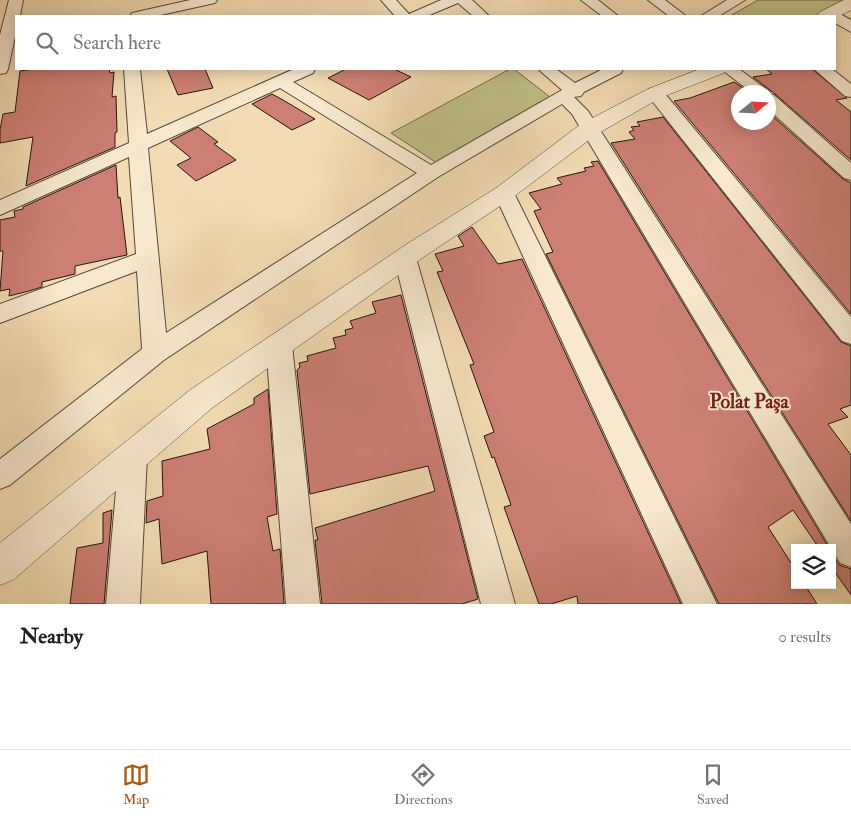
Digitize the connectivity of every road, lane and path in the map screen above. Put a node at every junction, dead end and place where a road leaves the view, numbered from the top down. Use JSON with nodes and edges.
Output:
{"nodes":[{"id":1,"x":7,"y":0,"type":"edge"},
{"id":2,"x":16,"y":0,"type":"edge"},
{"id":3,"x":210,"y":0,"type":"edge"},
{"id":4,"x":388,"y":0,"type":"edge"},
{"id":5,"x":454,"y":0,"type":"edge"},
{"id":6,"x":463,"y":0,"type":"edge"},
{"id":7,"x":588,"y":0,"type":"edge"},
{"id":8,"x":655,"y":0,"type":"edge"},
{"id":9,"x":0,"y":1,"type":"edge"},
{"id":10,"x":729,"y":2,"type":"edge"},
{"id":11,"x":851,"y":3,"type":"edge"},
{"id":12,"x":131,"y":14,"type":"edge"},
{"id":13,"x":402,"y":15,"type":"edge"},
{"id":14,"x":417,"y":15,"type":"edge"},
{"id":15,"x":481,"y":15,"type":"edge"},
{"id":16,"x":610,"y":15,"type":"edge"},
{"id":17,"x":678,"y":15,"type":"edge"},
{"id":18,"x":710,"y":15,"type":"edge"},
{"id":19,"x":828,"y":15,"type":"edge"},
{"id":20,"x":836,"y":19,"type":"edge"},
{"id":21,"x":851,"y":27,"type":"edge"},
{"id":22,"x":0,"y":69,"type":"edge"},
{"id":23,"x":132,"y":70,"type":"edge"},
{"id":24,"x":305,"y":70,"type":"edge"},
{"id":25,"x":547,"y":70,"type":"edge"},
{"id":26,"x":613,"y":70,"type":"edge"},
{"id":27,"x":714,"y":70,"type":"edge"},
{"id":28,"x":730,"y":70,"type":"edge"},
{"id":29,"x":823,"y":70,"type":"edge"},
{"id":30,"x":282,"y":82,"type":"junction"},
{"id":31,"x":751,"y":85,"type":"edge"},
{"id":32,"x":851,"y":92,"type":"edge"},
{"id":33,"x":655,"y":93,"type":"junction"},
{"id":34,"x":569,"y":94,"type":"junction"},
{"id":35,"x":776,"y":106,"type":"edge"},
{"id":36,"x":589,"y":129,"type":"junction"},
{"id":37,"x":137,"y":146,"type":"junction"},
{"id":38,"x":850,"y":171,"type":"edge"},
{"id":39,"x":431,"y":173,"type":"junction"},
{"id":40,"x":504,"y":193,"type":"junction"},
{"id":41,"x":0,"y":208,"type":"edge"},
{"id":42,"x":148,"y":258,"type":"junction"},
{"id":43,"x":405,"y":258,"type":"junction"},
{"id":44,"x":0,"y":314,"type":"edge"},
{"id":45,"x":851,"y":334,"type":"edge"},
{"id":46,"x":279,"y":345,"type":"junction"},
{"id":47,"x":155,"y":353,"type":"junction"},
{"id":48,"x":133,"y":456,"type":"junction"},
{"id":49,"x":0,"y":476,"type":"edge"},
{"id":50,"x":851,"y":552,"type":"edge"},
{"id":51,"x":0,"y":567,"type":"edge"},
{"id":52,"x":123,"y":604,"type":"edge"},
{"id":53,"x":303,"y":604,"type":"edge"},
{"id":54,"x":498,"y":604,"type":"edge"},
{"id":55,"x":700,"y":604,"type":"edge"}],
"edges":[{"from":1,"to":9,"type":"street"},
{"from":2,"to":22,"type":"street"},
{"from":3,"to":12,"type":"street"},
{"from":4,"to":13,"type":"street"},
{"from":5,"to":14,"type":"street"},
{"from":6,"to":15,"type":"street"},
{"from":7,"to":16,"type":"street"},
{"from":8,"to":17,"type":"street"},
{"from":10,"to":18,"type":"street"},
{"from":11,"to":19,"type":"street"},
{"from":20,"to":21,"type":"street"},
{"from":23,"to":37,"type":"street"},
{"from":24,"to":30,"type":"street"},
{"from":25,"to":34,"type":"street"},
{"from":26,"to":34,"type":"street"},
{"from":27,"to":33,"type":"street"},
{"from":28,"to":31,"type":"street"},
{"from":29,"to":32,"type":"street"},
{"from":30,"to":37,"type":"street"},
{"from":30,"to":39,"type":"street"},
{"from":33,"to":36,"type":"street"},
{"from":33,"to":45,"type":"street"},
{"from":34,"to":36,"type":"street"},
{"from":34,"to":39,"type":"street"},
{"from":35,"to":38,"type":"street"},
{"from":36,"to":40,"type":"street"},
{"from":36,"to":50,"type":"street"},
{"from":37,"to":41,"type":"street"},
{"from":37,"to":42,"type":"street"},
{"from":39,"to":47,"type":"street"},
{"from":40,"to":43,"type":"street"},
{"from":40,"to":55,"type":"street"},
{"from":42,"to":44,"type":"street"},
{"from":42,"to":47,"type":"street"},
{"from":43,"to":46,"type":"street"},
{"from":43,"to":54,"type":"street"},
{"from":46,"to":48,"type":"street"},
{"from":46,"to":53,"type":"street"},
{"from":47,"to":49,"type":"street"},
{"from":48,"to":51,"type":"street"},
{"from":48,"to":52,"type":"street"}]}
